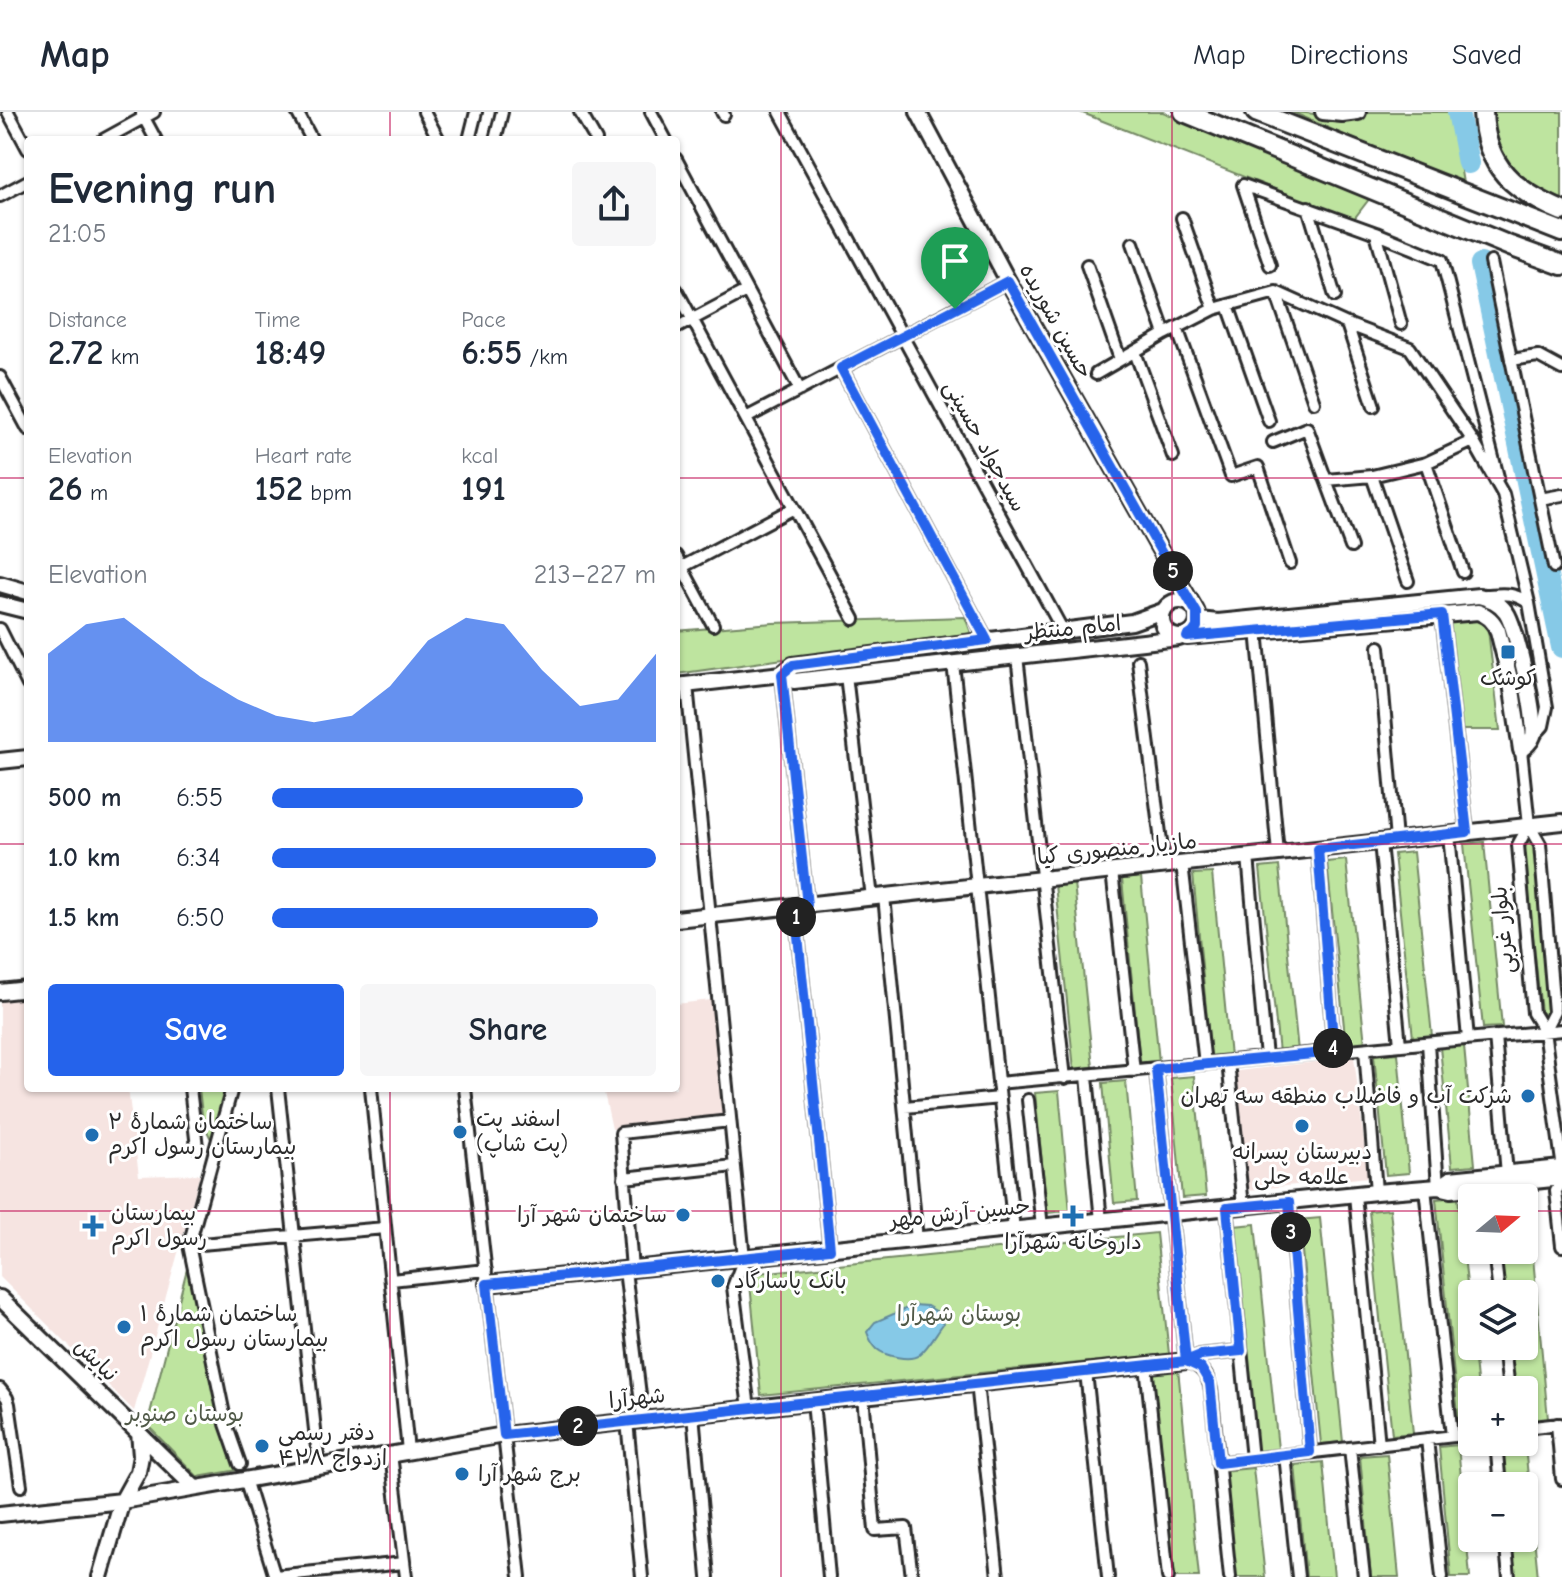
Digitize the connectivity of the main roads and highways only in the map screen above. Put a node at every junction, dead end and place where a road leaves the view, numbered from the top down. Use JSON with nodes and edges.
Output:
{"nodes":[{"id":1,"x":1184,"y":112,"type":"edge"},
{"id":2,"x":1256,"y":112,"type":"edge"},
{"id":3,"x":1483,"y":112,"type":"edge"},
{"id":4,"x":1562,"y":211,"type":"edge"},
{"id":5,"x":1562,"y":232,"type":"edge"},
{"id":6,"x":1562,"y":265,"type":"edge"}],
"edges":[{"from":1,"to":6,"type":"highway"},
{"from":2,"to":5,"type":"highway"},
{"from":3,"to":4,"type":"highway"}]}
